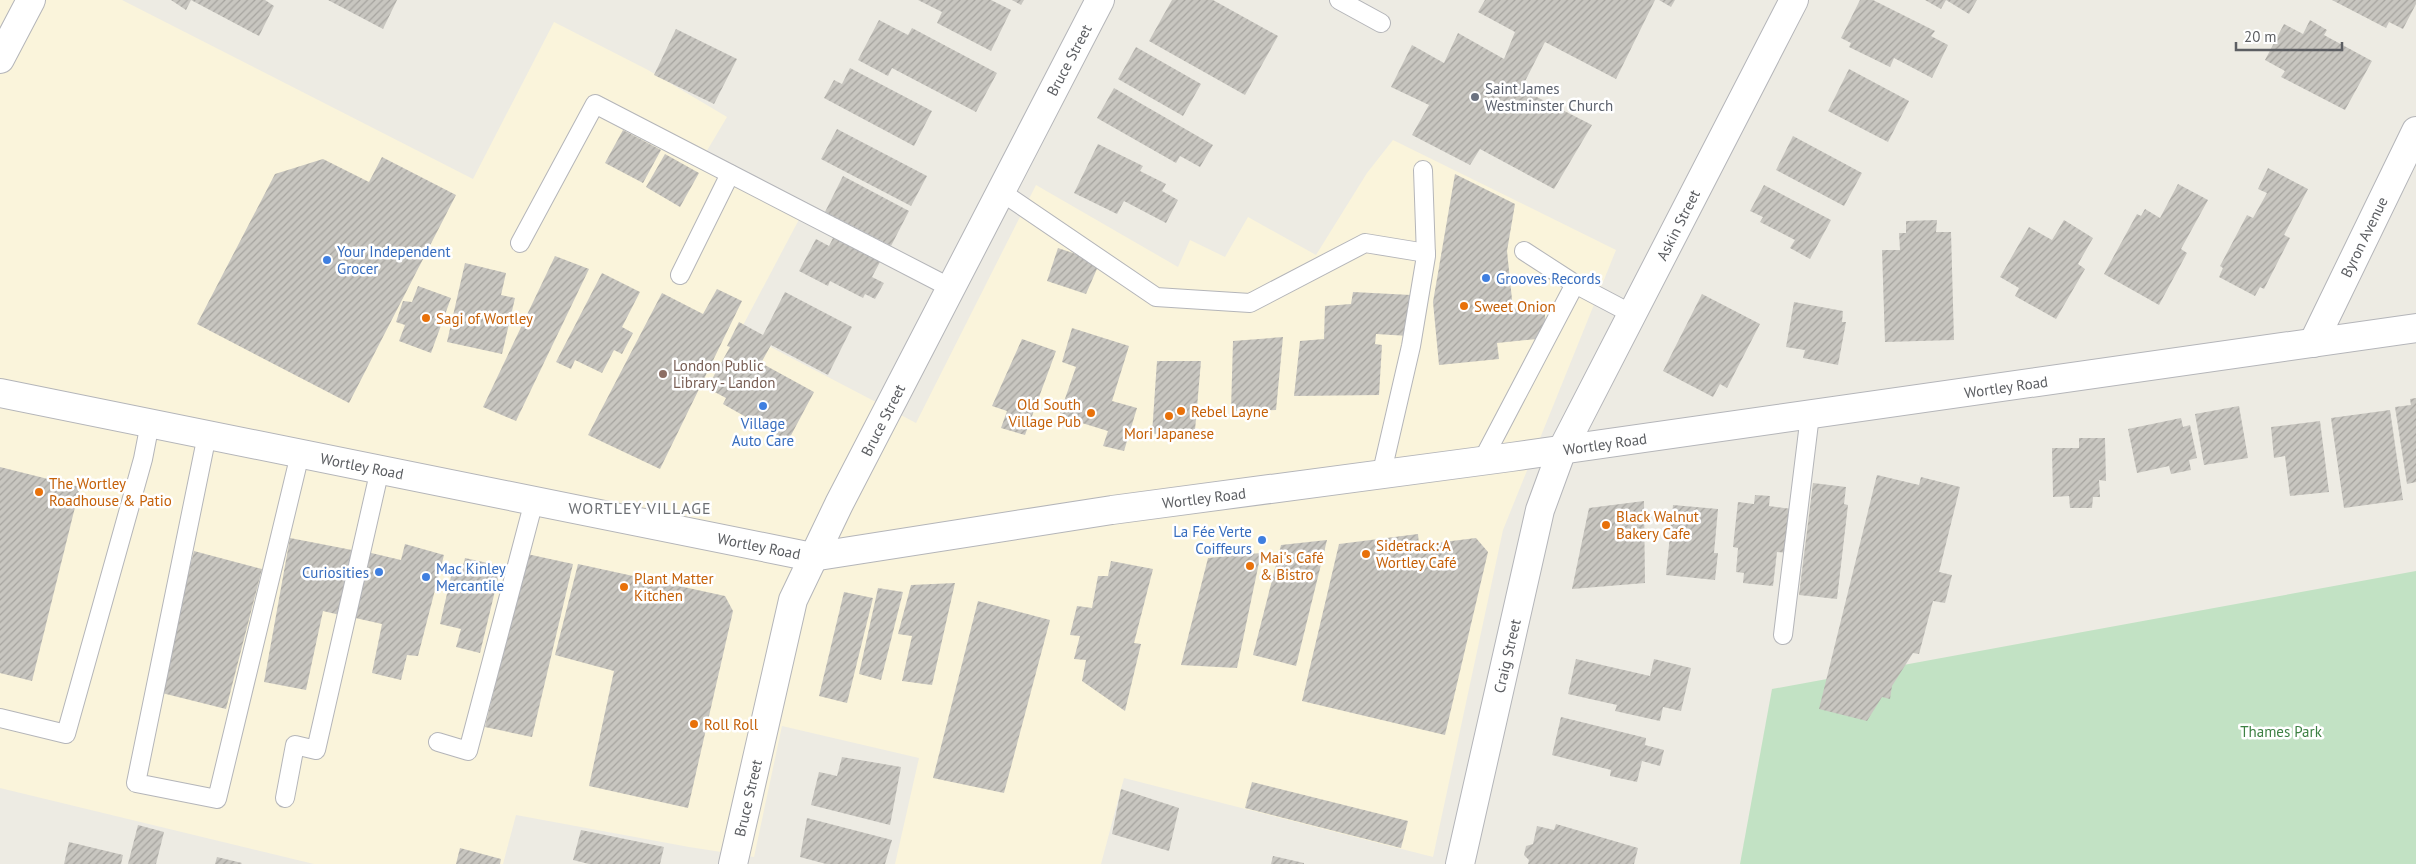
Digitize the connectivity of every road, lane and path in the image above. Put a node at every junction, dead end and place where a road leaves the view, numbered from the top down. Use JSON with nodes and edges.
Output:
{"nodes":[{"id":1,"x":31,"y":0,"type":"edge"},
{"id":2,"x":1100,"y":0,"type":"edge"},
{"id":3,"x":1339,"y":0,"type":"edge"},
{"id":4,"x":1794,"y":0,"type":"edge"},
{"id":5,"x":1381,"y":23,"type":"dead end"},
{"id":6,"x":0,"y":59,"type":"edge"},
{"id":7,"x":2416,"y":131,"type":"edge"},
{"id":8,"x":1422,"y":170,"type":"dead end"},
{"id":9,"x":730,"y":174,"type":"junction"},
{"id":10,"x":1000,"y":191,"type":"junction"},
{"id":11,"x":520,"y":243,"type":"dead end"},
{"id":12,"x":1524,"y":251,"type":"dead end"},
{"id":13,"x":1426,"y":253,"type":"junction"},
{"id":14,"x":680,"y":275,"type":"dead end"},
{"id":15,"x":1575,"y":284,"type":"junction"},
{"id":16,"x":951,"y":288,"type":"junction"},
{"id":17,"x":1632,"y":314,"type":"junction"},
{"id":18,"x":2416,"y":328,"type":"edge"},
{"id":19,"x":2313,"y":343,"type":"junction"},
{"id":20,"x":0,"y":393,"type":"edge"},
{"id":21,"x":1810,"y":415,"type":"junction"},
{"id":22,"x":150,"y":423,"type":"junction"},
{"id":23,"x":207,"y":435,"type":"junction"},
{"id":24,"x":1562,"y":450,"type":"junction"},
{"id":25,"x":300,"y":454,"type":"junction"},
{"id":26,"x":1482,"y":461,"type":"junction"},
{"id":27,"x":380,"y":469,"type":"junction"},
{"id":28,"x":1381,"y":476,"type":"junction"},
{"id":29,"x":534,"y":501,"type":"junction"},
{"id":30,"x":812,"y":557,"type":"junction"},
{"id":31,"x":1783,"y":634,"type":"dead end"},
{"id":32,"x":0,"y":718,"type":"edge"},
{"id":33,"x":438,"y":742,"type":"dead end"},
{"id":34,"x":286,"y":798,"type":"dead end"},
{"id":35,"x":733,"y":864,"type":"edge"},
{"id":36,"x":1460,"y":864,"type":"edge"}],
"edges":[{"from":1,"to":6,"type":"street"},
{"from":2,"to":10,"type":"street","name":"Bruce Street"},
{"from":3,"to":5,"type":"lane"},
{"from":4,"to":17,"type":"street","name":"Askin Street"},
{"from":7,"to":19,"type":"street","name":"Byron Avenue"},
{"from":8,"to":13,"type":"lane"},
{"from":9,"to":11,"type":"lane"},
{"from":9,"to":14,"type":"lane"},
{"from":9,"to":16,"type":"lane"},
{"from":10,"to":13,"type":"lane"},
{"from":10,"to":16,"type":"street","name":"Bruce Street"},
{"from":12,"to":15,"type":"lane"},
{"from":13,"to":28,"type":"lane"},
{"from":15,"to":17,"type":"lane"},
{"from":15,"to":26,"type":"lane"},
{"from":16,"to":30,"type":"street","name":"Bruce Street"},
{"from":17,"to":24,"type":"street","name":"Askin Street"},
{"from":18,"to":19,"type":"street","name":"Wortley Road"},
{"from":19,"to":21,"type":"street","name":"Wortley Road"},
{"from":20,"to":22,"type":"street","name":"Wortley Road"},
{"from":21,"to":24,"type":"street","name":"Wortley Road"},
{"from":21,"to":31,"type":"lane"},
{"from":22,"to":23,"type":"street","name":"Wortley Road"},
{"from":22,"to":32,"type":"lane"},
{"from":23,"to":25,"type":"street","name":"Wortley Road"},
{"from":23,"to":25,"type":"lane"},
{"from":24,"to":26,"type":"street","name":"Wortley Road"},
{"from":24,"to":36,"type":"street","name":"Craig Street"},
{"from":25,"to":27,"type":"street","name":"Wortley Road"},
{"from":26,"to":28,"type":"street","name":"Wortley Road"},
{"from":27,"to":29,"type":"street","name":"Wortley Road"},
{"from":27,"to":34,"type":"lane"},
{"from":28,"to":30,"type":"street","name":"Wortley Road"},
{"from":29,"to":30,"type":"street","name":"Wortley Road"},
{"from":29,"to":33,"type":"lane"},
{"from":30,"to":35,"type":"street","name":"Bruce Street"}]}
